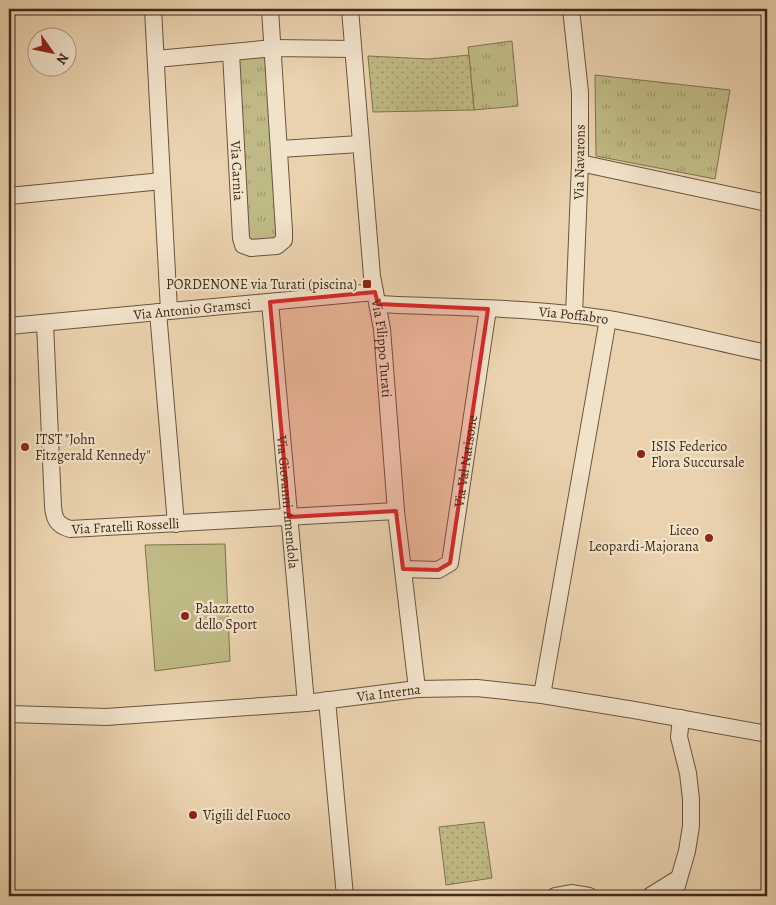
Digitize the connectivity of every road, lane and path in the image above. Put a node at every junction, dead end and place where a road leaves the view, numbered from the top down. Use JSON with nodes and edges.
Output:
{"nodes":[{"id":1,"x":153,"y":9,"type":"edge"},
{"id":2,"x":270,"y":9,"type":"edge"},
{"id":3,"x":350,"y":9,"type":"edge"},
{"id":4,"x":571,"y":9,"type":"edge"},
{"id":5,"x":274,"y":48,"type":"junction"},
{"id":6,"x":353,"y":49,"type":"junction"},
{"id":7,"x":231,"y":53,"type":"junction"},
{"id":8,"x":156,"y":59,"type":"junction"},
{"id":9,"x":360,"y":144,"type":"junction"},
{"id":10,"x":280,"y":149,"type":"junction"},
{"id":11,"x":580,"y":164,"type":"junction"},
{"id":12,"x":162,"y":181,"type":"junction"},
{"id":13,"x":9,"y":196,"type":"edge"},
{"id":14,"x":767,"y":202,"type":"edge"},
{"id":15,"x":376,"y":298,"type":"junction"},
{"id":16,"x":270,"y":302,"type":"junction"},
{"id":17,"x":488,"y":309,"type":"junction"},
{"id":18,"x":163,"y":312,"type":"junction"},
{"id":19,"x":574,"y":315,"type":"junction"},
{"id":20,"x":608,"y":320,"type":"junction"},
{"id":21,"x":45,"y":324,"type":"junction"},
{"id":22,"x":9,"y":326,"type":"edge"},
{"id":23,"x":767,"y":353,"type":"edge"},
{"id":24,"x":396,"y":511,"type":"junction"},
{"id":25,"x":289,"y":517,"type":"junction"},
{"id":26,"x":176,"y":524,"type":"junction"},
{"id":27,"x":403,"y":569,"type":"junction"},
{"id":28,"x":417,"y":689,"type":"junction"},
{"id":29,"x":542,"y":695,"type":"junction"},
{"id":30,"x":327,"y":700,"type":"junction"},
{"id":31,"x":306,"y":703,"type":"junction"},
{"id":32,"x":9,"y":714,"type":"edge"},
{"id":33,"x":681,"y":718,"type":"junction"},
{"id":34,"x":767,"y":732,"type":"edge"},
{"id":35,"x":679,"y":878,"type":"junction"},
{"id":36,"x":345,"y":896,"type":"edge"},
{"id":37,"x":554,"y":896,"type":"edge"},
{"id":38,"x":589,"y":896,"type":"edge"},
{"id":39,"x":650,"y":896,"type":"edge"},
{"id":40,"x":674,"y":896,"type":"edge"}],
"edges":[{"from":1,"to":8,"type":"street"},
{"from":2,"to":5,"type":"street"},
{"from":3,"to":6,"type":"street","name":"Via Filippo Turati"},
{"from":4,"to":11,"type":"street","name":"Via Navarons"},
{"from":5,"to":6,"type":"street"},
{"from":5,"to":7,"type":"street"},
{"from":5,"to":10,"type":"street"},
{"from":6,"to":9,"type":"street","name":"Via Filippo Turati"},
{"from":7,"to":8,"type":"street"},
{"from":7,"to":10,"type":"street","name":"Via Carnia"},
{"from":8,"to":12,"type":"street"},
{"from":9,"to":10,"type":"street"},
{"from":9,"to":15,"type":"street","name":"Via Filippo Turati"},
{"from":11,"to":14,"type":"street"},
{"from":11,"to":19,"type":"street","name":"Via Navarons"},
{"from":12,"to":13,"type":"street"},
{"from":12,"to":18,"type":"street"},
{"from":15,"to":16,"type":"street","name":"Via Antonio Gramsci"},
{"from":15,"to":17,"type":"street","name":"Via Poffabro"},
{"from":15,"to":24,"type":"street","name":"Via Filippo Turati"},
{"from":16,"to":18,"type":"street","name":"Via Antonio Gramsci"},
{"from":16,"to":25,"type":"street","name":"Via Giovanni Amendola"},
{"from":17,"to":19,"type":"street","name":"Via Poffabro"},
{"from":17,"to":27,"type":"street","name":"Via Val Natisone"},
{"from":18,"to":21,"type":"street","name":"Via Antonio Gramsci"},
{"from":18,"to":26,"type":"street"},
{"from":19,"to":20,"type":"street","name":"Via Poffabro"},
{"from":20,"to":23,"type":"street","name":"Via Poffabro"},
{"from":20,"to":29,"type":"street"},
{"from":21,"to":22,"type":"street","name":"Via Antonio Gramsci"},
{"from":21,"to":26,"type":"street","name":"Via Fratelli Rosselli"},
{"from":24,"to":25,"type":"street","name":"Via Fratelli Rosselli"},
{"from":24,"to":27,"type":"street","name":"Via Filippo Turati"},
{"from":25,"to":26,"type":"street","name":"Via Fratelli Rosselli"},
{"from":25,"to":31,"type":"street","name":"Via Giovanni Amendola"},
{"from":27,"to":28,"type":"street","name":"Via Filippo Turati"},
{"from":28,"to":29,"type":"street","name":"Via Interna"},
{"from":28,"to":30,"type":"street","name":"Via Interna"},
{"from":29,"to":33,"type":"street","name":"Via Interna"},
{"from":30,"to":31,"type":"street","name":"Via Interna"},
{"from":30,"to":36,"type":"street"},
{"from":31,"to":32,"type":"street","name":"Via Interna"},
{"from":33,"to":34,"type":"street","name":"Via Interna"},
{"from":33,"to":35,"type":"street"},
{"from":35,"to":39,"type":"street"},
{"from":35,"to":40,"type":"street"},
{"from":37,"to":38,"type":"street"}]}
